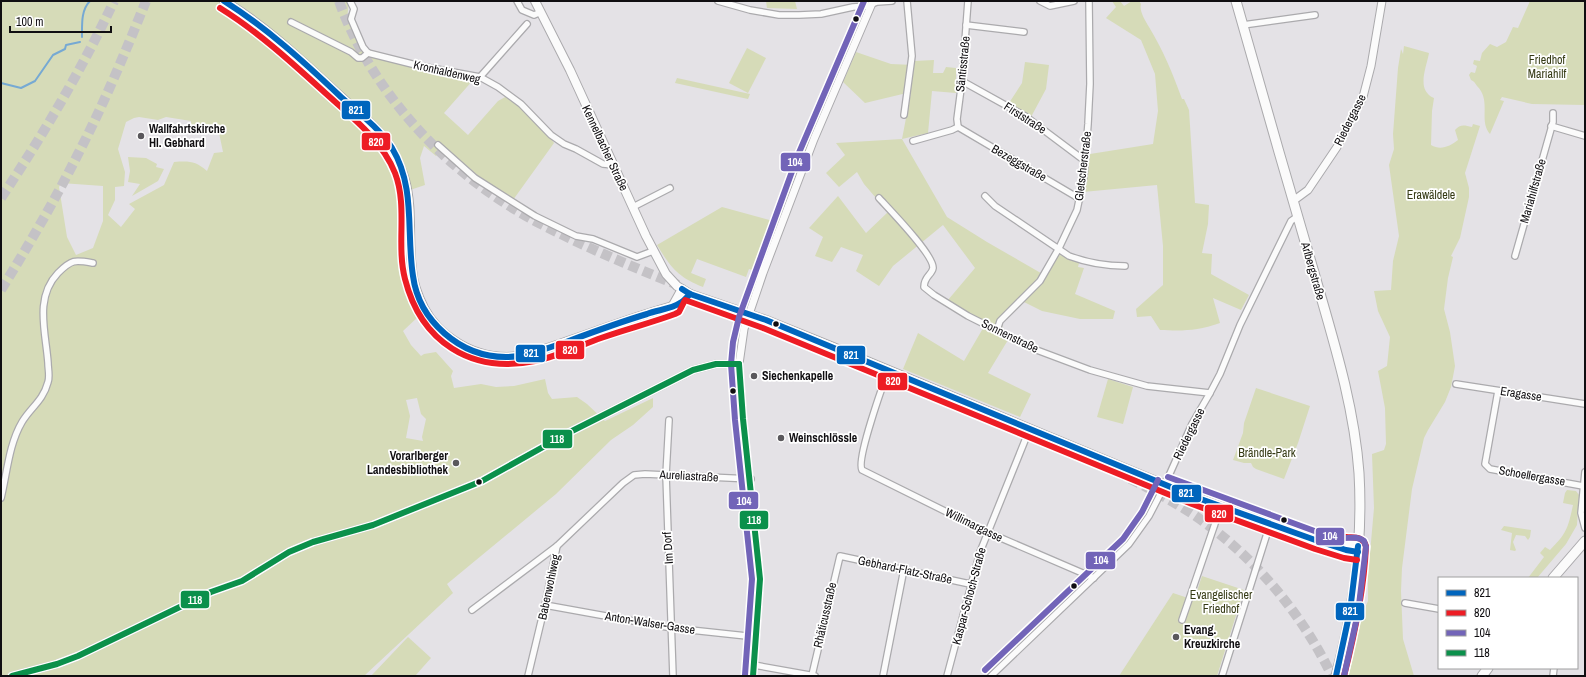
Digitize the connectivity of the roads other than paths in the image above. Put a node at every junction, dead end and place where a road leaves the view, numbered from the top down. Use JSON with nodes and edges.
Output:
{"nodes":[{"id":1,"x":224,"y":1,"type":"edge"},
{"id":2,"x":350,"y":1,"type":"edge"},
{"id":3,"x":517,"y":1,"type":"edge"},
{"id":4,"x":535,"y":1,"type":"edge"},
{"id":5,"x":718,"y":1,"type":"edge"},
{"id":6,"x":892,"y":1,"type":"edge"},
{"id":7,"x":907,"y":1,"type":"edge"},
{"id":8,"x":968,"y":1,"type":"edge"},
{"id":9,"x":1040,"y":1,"type":"edge"},
{"id":10,"x":1074,"y":1,"type":"edge"},
{"id":11,"x":1089,"y":1,"type":"edge"},
{"id":12,"x":1236,"y":1,"type":"edge"},
{"id":13,"x":1382,"y":1,"type":"edge"},
{"id":14,"x":872,"y":2,"type":"edge"},
{"id":15,"x":853,"y":4,"type":"edge"},
{"id":16,"x":541,"y":12,"type":"junction"},
{"id":17,"x":1315,"y":15,"type":"dead end"},
{"id":18,"x":291,"y":22,"type":"dead end"},
{"id":19,"x":527,"y":24,"type":"dead end"},
{"id":20,"x":966,"y":25,"type":"junction"},
{"id":21,"x":1243,"y":25,"type":"junction"},
{"id":22,"x":1024,"y":32,"type":"dead end"},
{"id":23,"x":368,"y":52,"type":"junction"},
{"id":24,"x":480,"y":77,"type":"junction"},
{"id":25,"x":962,"y":81,"type":"junction"},
{"id":26,"x":1553,"y":114,"type":"dead end"},
{"id":27,"x":904,"y":115,"type":"dead end"},
{"id":28,"x":1551,"y":126,"type":"junction"},
{"id":29,"x":958,"y":127,"type":"junction"},
{"id":30,"x":1585,"y":136,"type":"edge"},
{"id":31,"x":913,"y":141,"type":"dead end"},
{"id":32,"x":438,"y":145,"type":"dead end"},
{"id":33,"x":1086,"y":159,"type":"junction"},
{"id":34,"x":613,"y":165,"type":"junction"},
{"id":35,"x":670,"y":188,"type":"dead end"},
{"id":36,"x":985,"y":196,"type":"dead end"},
{"id":37,"x":879,"y":198,"type":"dead end"},
{"id":38,"x":1080,"y":199,"type":"junction"},
{"id":39,"x":1293,"y":201,"type":"junction"},
{"id":40,"x":633,"y":207,"type":"junction"},
{"id":41,"x":1298,"y":216,"type":"junction"},
{"id":42,"x":1059,"y":248,"type":"junction"},
{"id":43,"x":653,"y":251,"type":"junction"},
{"id":44,"x":1515,"y":256,"type":"dead end"},
{"id":45,"x":93,"y":263,"type":"dead end"},
{"id":46,"x":1125,"y":266,"type":"dead end"},
{"id":47,"x":682,"y":289,"type":"junction"},
{"id":48,"x":690,"y":294,"type":"junction"},
{"id":49,"x":672,"y":306,"type":"junction"},
{"id":50,"x":749,"y":314,"type":"junction"},
{"id":51,"x":996,"y":330,"type":"junction"},
{"id":52,"x":739,"y":364,"type":"junction"},
{"id":53,"x":889,"y":370,"type":"junction"},
{"id":54,"x":1456,"y":384,"type":"dead end"},
{"id":55,"x":1498,"y":391,"type":"junction"},
{"id":56,"x":1210,"y":393,"type":"junction"},
{"id":57,"x":1585,"y":404,"type":"edge"},
{"id":58,"x":669,"y":420,"type":"dead end"},
{"id":59,"x":1030,"y":428,"type":"junction"},
{"id":60,"x":1585,"y":472,"type":"edge"},
{"id":61,"x":666,"y":475,"type":"junction"},
{"id":62,"x":629,"y":478,"type":"joint"},
{"id":63,"x":751,"y":479,"type":"junction"},
{"id":64,"x":1165,"y":484,"type":"junction"},
{"id":65,"x":1583,"y":486,"type":"junction"},
{"id":66,"x":1,"y":498,"type":"edge"},
{"id":67,"x":1221,"y":506,"type":"junction"},
{"id":68,"x":1270,"y":524,"type":"junction"},
{"id":69,"x":1585,"y":528,"type":"edge"},
{"id":70,"x":987,"y":532,"type":"junction"},
{"id":71,"x":1585,"y":541,"type":"edge"},
{"id":72,"x":557,"y":546,"type":"junction"},
{"id":73,"x":1358,"y":549,"type":"junction"},
{"id":74,"x":840,"y":556,"type":"joint"},
{"id":75,"x":904,"y":569,"type":"junction"},
{"id":76,"x":1554,"y":577,"type":"edge"},
{"id":77,"x":1094,"y":578,"type":"junction"},
{"id":78,"x":970,"y":584,"type":"junction"},
{"id":79,"x":1405,"y":603,"type":"dead end"},
{"id":80,"x":545,"y":606,"type":"junction"},
{"id":81,"x":1438,"y":609,"type":"edge"},
{"id":82,"x":472,"y":610,"type":"dead end"},
{"id":83,"x":1182,"y":620,"type":"dead end"},
{"id":84,"x":672,"y":628,"type":"junction"},
{"id":85,"x":756,"y":637,"type":"junction"},
{"id":86,"x":754,"y":665,"type":"junction"},
{"id":87,"x":12,"y":676,"type":"edge"},
{"id":88,"x":529,"y":676,"type":"edge"},
{"id":89,"x":673,"y":676,"type":"edge"},
{"id":90,"x":753,"y":676,"type":"edge"},
{"id":91,"x":813,"y":676,"type":"edge"},
{"id":92,"x":883,"y":676,"type":"edge"},
{"id":93,"x":947,"y":676,"type":"edge"},
{"id":94,"x":991,"y":676,"type":"edge"},
{"id":95,"x":1222,"y":676,"type":"edge"},
{"id":96,"x":1336,"y":676,"type":"edge"}],
"edges":[{"from":1,"to":49,"type":"main road"},
{"from":2,"to":23,"type":"street"},
{"from":3,"to":16,"type":"street"},
{"from":4,"to":16,"type":"main road","name":"Kennelbacher Straße"},
{"from":5,"to":15,"type":"street"},
{"from":6,"to":14,"type":"street"},
{"from":7,"to":27,"type":"street"},
{"from":8,"to":20,"type":"street","name":"Säntisstraße"},
{"from":9,"to":10,"type":"street"},
{"from":11,"to":33,"type":"street","name":"Gletscherstraße"},
{"from":12,"to":21,"type":"main road","name":"Arlbergstraße"},
{"from":13,"to":39,"type":"street","name":"Riedergasse"},
{"from":14,"to":15,"type":"street"},
{"from":14,"to":50,"type":"street"},
{"from":16,"to":34,"type":"main road","name":"Kennelbacher Straße"},
{"from":17,"to":21,"type":"street"},
{"from":18,"to":23,"type":"street","name":"Kronhaldenweg"},
{"from":19,"to":24,"type":"street"},
{"from":20,"to":22,"type":"street"},
{"from":20,"to":25,"type":"street","name":"Säntisstraße"},
{"from":21,"to":39,"type":"main road","name":"Arlbergstraße"},
{"from":23,"to":24,"type":"street","name":"Kronhaldenweg"},
{"from":24,"to":34,"type":"street","name":"Kronhaldenweg"},
{"from":25,"to":29,"type":"street","name":"Säntisstraße"},
{"from":25,"to":33,"type":"street","name":"Firststraße"},
{"from":26,"to":28,"type":"street","name":"Mariahilfstraße"},
{"from":28,"to":30,"type":"street"},
{"from":28,"to":44,"type":"street","name":"Mariahilfstraße"},
{"from":29,"to":31,"type":"street"},
{"from":29,"to":38,"type":"street","name":"Bezeggstraße"},
{"from":32,"to":43,"type":"street"},
{"from":33,"to":38,"type":"street","name":"Gletscherstraße"},
{"from":34,"to":40,"type":"main road","name":"Kennelbacher Straße"},
{"from":35,"to":40,"type":"street"},
{"from":36,"to":42,"type":"street"},
{"from":37,"to":51,"type":"street","name":"Sonnenstraße"},
{"from":38,"to":42,"type":"street","name":"Gletscherstraße"},
{"from":39,"to":41,"type":"main road","name":"Arlbergstraße"},
{"from":40,"to":43,"type":"main road","name":"Kennelbacher Straße"},
{"from":41,"to":56,"type":"street","name":"Riedergasse"},
{"from":41,"to":73,"type":"main road","name":"Arlbergstraße"},
{"from":42,"to":46,"type":"street"},
{"from":42,"to":51,"type":"street","name":"Gletscherstraße"},
{"from":43,"to":47,"type":"main road","name":"Kennelbacher Straße"},
{"from":45,"to":66,"type":"street"},
{"from":47,"to":48,"type":"main road","name":"Kennelbacher Straße"},
{"from":47,"to":49,"type":"main road"},
{"from":48,"to":49,"type":"main road"},
{"from":48,"to":50,"type":"main road","name":"Kennelbacher Straße"},
{"from":50,"to":52,"type":"street"},
{"from":50,"to":53,"type":"main road","name":"Kennelbacher Straße"},
{"from":51,"to":56,"type":"street","name":"Sonnenstraße"},
{"from":52,"to":63,"type":"street"},
{"from":52,"to":87,"type":"street"},
{"from":53,"to":59,"type":"main road","name":"Kennelbacher Straße"},
{"from":53,"to":70,"type":"street","name":"Willimargasse"},
{"from":54,"to":55,"type":"street","name":"Eragasse"},
{"from":55,"to":57,"type":"street","name":"Eragasse"},
{"from":55,"to":65,"type":"street","name":"Schoellergasse"},
{"from":56,"to":64,"type":"street","name":"Riedergasse"},
{"from":58,"to":61,"type":"street","name":"Im Dorf"},
{"from":59,"to":64,"type":"main road","name":"Kennelbacher Straße"},
{"from":59,"to":70,"type":"street","name":"Kaspar-Schoch-Straße"},
{"from":60,"to":65,"type":"street"},
{"from":61,"to":62,"type":"street","name":"Aureliastraße"},
{"from":61,"to":63,"type":"street","name":"Aureliastraße"},
{"from":61,"to":84,"type":"street","name":"Im Dorf"},
{"from":62,"to":72,"type":"street","name":"Babenwohlweg"},
{"from":63,"to":85,"type":"street"},
{"from":64,"to":67,"type":"main road","name":"Kennelbacher Straße"},
{"from":64,"to":77,"type":"street","name":"Riedergasse"},
{"from":65,"to":69,"type":"street"},
{"from":67,"to":68,"type":"main road","name":"Kennelbacher Straße"},
{"from":67,"to":83,"type":"street"},
{"from":68,"to":73,"type":"main road","name":"Kennelbacher Straße"},
{"from":68,"to":95,"type":"street"},
{"from":70,"to":77,"type":"street","name":"Willimargasse"},
{"from":70,"to":78,"type":"street","name":"Kaspar-Schoch-Straße"},
{"from":71,"to":76,"type":"main road"},
{"from":72,"to":80,"type":"street","name":"Babenwohlweg"},
{"from":72,"to":82,"type":"street"},
{"from":73,"to":96,"type":"main road","name":"Arlbergstraße"},
{"from":74,"to":75,"type":"street","name":"Gebhard-Flatz-Straße"},
{"from":74,"to":91,"type":"street","name":"Rhäticusstraße"},
{"from":75,"to":78,"type":"street","name":"Gebhard-Flatz-Straße"},
{"from":75,"to":92,"type":"street"},
{"from":77,"to":94,"type":"street","name":"Riedergasse"},
{"from":78,"to":93,"type":"street","name":"Kaspar-Schoch-Straße"},
{"from":79,"to":81,"type":"street"},
{"from":80,"to":84,"type":"street","name":"Anton-Walser-Gasse"},
{"from":80,"to":88,"type":"street","name":"Babenwohlweg"},
{"from":84,"to":85,"type":"street","name":"Anton-Walser-Gasse"},
{"from":84,"to":89,"type":"street","name":"Im Dorf"},
{"from":85,"to":86,"type":"street"},
{"from":86,"to":90,"type":"street"},
{"from":86,"to":91,"type":"street"}]}
